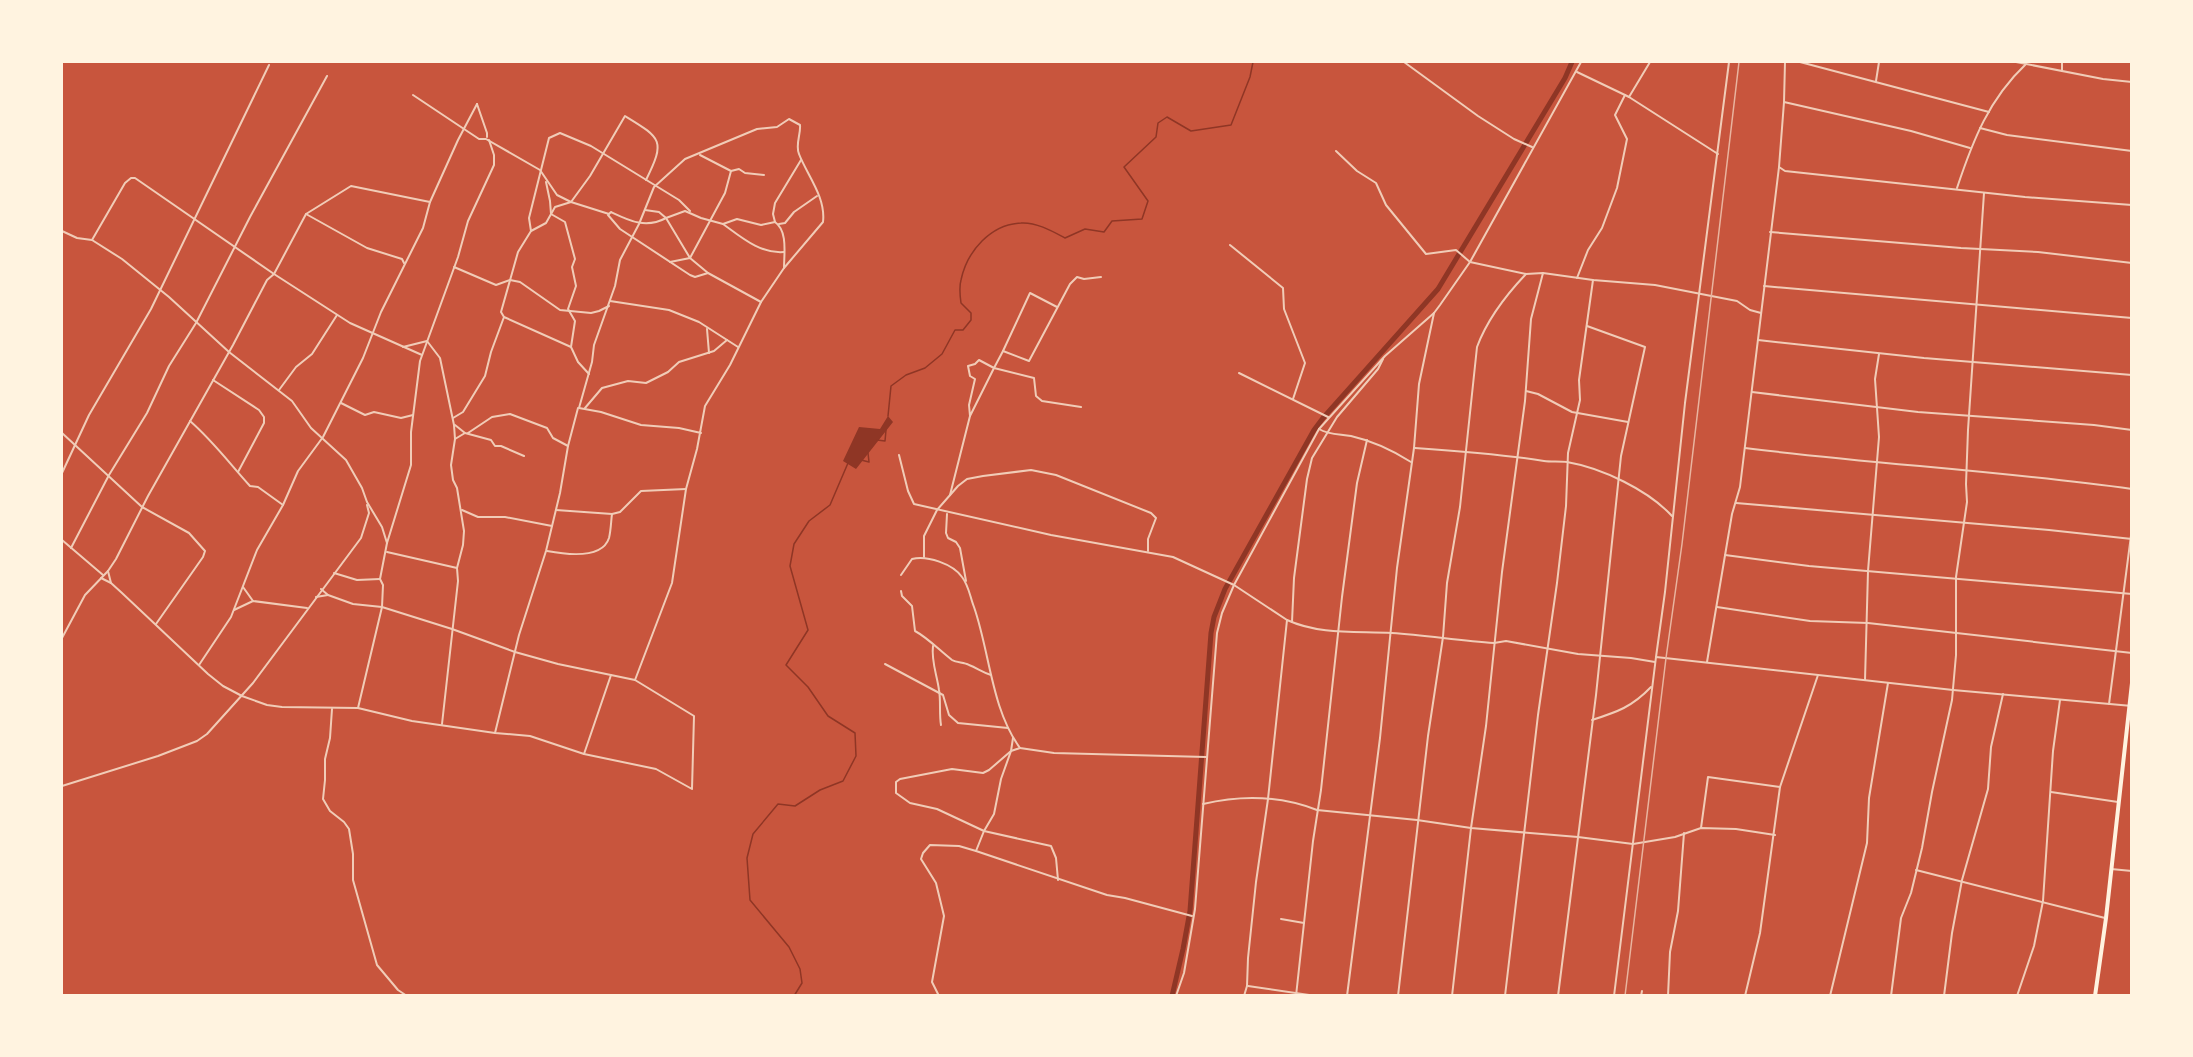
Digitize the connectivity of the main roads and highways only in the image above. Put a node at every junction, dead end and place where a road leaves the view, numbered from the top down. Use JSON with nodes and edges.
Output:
{"nodes":[{"id":1,"x":2132,"y":683,"type":"edge"},
{"id":2,"x":2130,"y":706,"type":"edge"},
{"id":3,"x":2095,"y":996,"type":"edge"}],
"edges":[{"from":1,"to":2,"type":"main road"},
{"from":2,"to":3,"type":"main road"}]}
